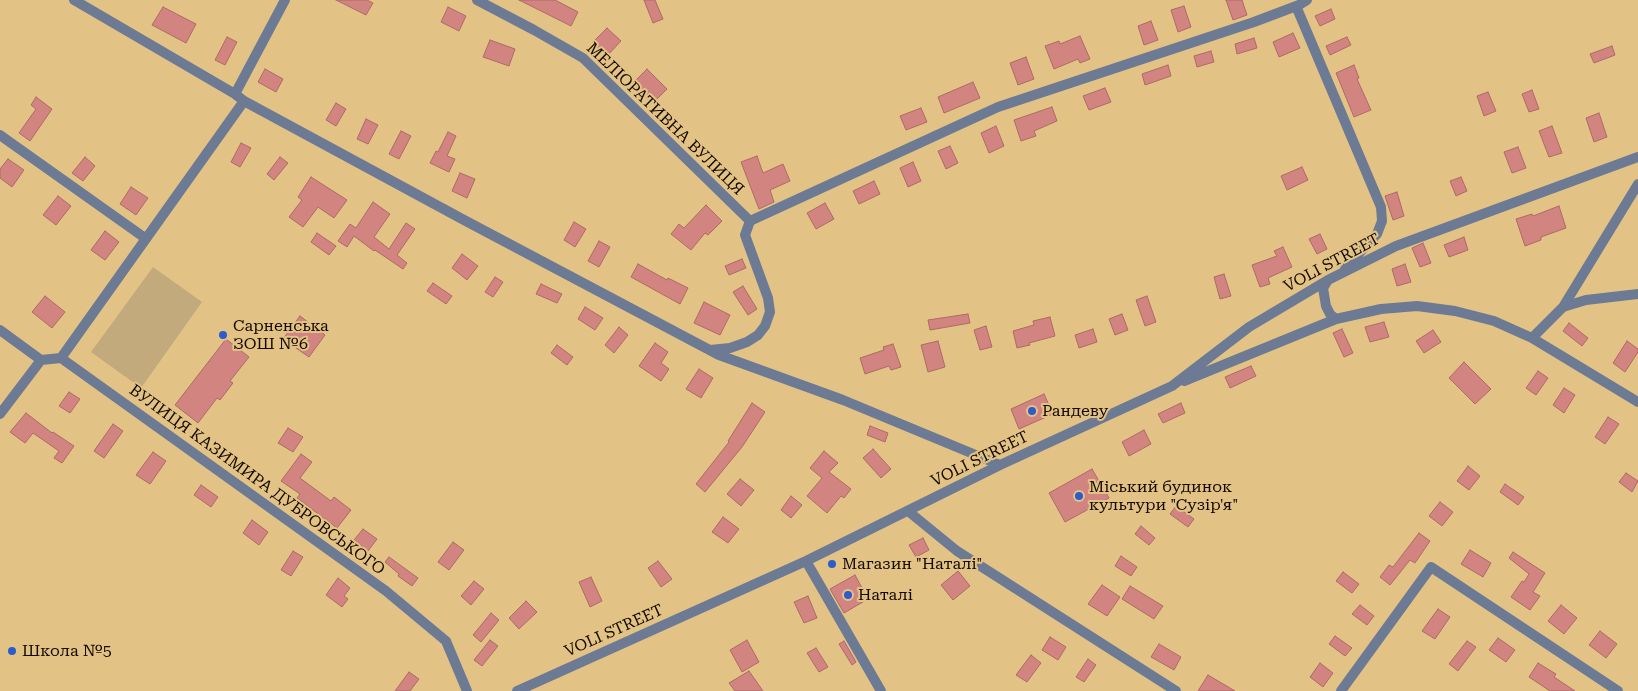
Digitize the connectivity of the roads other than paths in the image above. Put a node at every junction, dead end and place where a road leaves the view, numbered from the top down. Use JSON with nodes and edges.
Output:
{"nodes":[{"id":1,"x":74,"y":0,"type":"edge"},
{"id":2,"x":285,"y":0,"type":"edge"},
{"id":3,"x":477,"y":0,"type":"edge"},
{"id":4,"x":1307,"y":0,"type":"edge"},
{"id":5,"x":1296,"y":6,"type":"junction"},
{"id":6,"x":234,"y":94,"type":"junction"},
{"id":7,"x":244,"y":101,"type":"junction"},
{"id":8,"x":0,"y":134,"type":"edge"},
{"id":9,"x":1638,"y":157,"type":"edge"},
{"id":10,"x":1638,"y":184,"type":"edge"},
{"id":11,"x":750,"y":221,"type":"junction"},
{"id":12,"x":146,"y":238,"type":"junction"},
{"id":13,"x":1341,"y":273,"type":"junction"},
{"id":14,"x":1328,"y":280,"type":"junction"},
{"id":15,"x":1638,"y":294,"type":"edge"},
{"id":16,"x":1563,"y":306,"type":"junction"},
{"id":17,"x":1336,"y":319,"type":"junction"},
{"id":18,"x":0,"y":330,"type":"edge"},
{"id":19,"x":1532,"y":338,"type":"junction"},
{"id":20,"x":709,"y":350,"type":"junction"},
{"id":21,"x":61,"y":358,"type":"junction"},
{"id":22,"x":41,"y":360,"type":"junction"},
{"id":23,"x":1172,"y":386,"type":"junction"},
{"id":24,"x":1638,"y":402,"type":"edge"},
{"id":25,"x":0,"y":414,"type":"edge"},
{"id":26,"x":1000,"y":465,"type":"junction"},
{"id":27,"x":908,"y":512,"type":"junction"},
{"id":28,"x":806,"y":561,"type":"junction"},
{"id":29,"x":467,"y":691,"type":"edge"},
{"id":30,"x":517,"y":691,"type":"edge"},
{"id":31,"x":881,"y":691,"type":"edge"},
{"id":32,"x":1176,"y":691,"type":"edge"},
{"id":33,"x":1341,"y":691,"type":"edge"},
{"id":34,"x":1618,"y":691,"type":"edge"}],
"edges":[{"from":1,"to":6,"type":"street"},
{"from":2,"to":6,"type":"street"},
{"from":3,"to":11,"type":"street","name":"МЕЛІОРАТИВНА ВУЛИЦЯ"},
{"from":4,"to":5,"type":"street"},
{"from":5,"to":11,"type":"street"},
{"from":5,"to":13,"type":"street"},
{"from":6,"to":7,"type":"street"},
{"from":7,"to":12,"type":"street"},
{"from":7,"to":20,"type":"street"},
{"from":8,"to":12,"type":"street"},
{"from":9,"to":13,"type":"street","name":"VOLI STREET"},
{"from":10,"to":16,"type":"street"},
{"from":11,"to":20,"type":"street"},
{"from":12,"to":21,"type":"street"},
{"from":13,"to":14,"type":"street","name":"VOLI STREET"},
{"from":14,"to":17,"type":"street"},
{"from":14,"to":23,"type":"street","name":"VOLI STREET"},
{"from":15,"to":16,"type":"street"},
{"from":16,"to":19,"type":"street"},
{"from":17,"to":19,"type":"street"},
{"from":17,"to":23,"type":"street"},
{"from":18,"to":22,"type":"street"},
{"from":19,"to":24,"type":"street"},
{"from":20,"to":26,"type":"street"},
{"from":21,"to":22,"type":"street"},
{"from":21,"to":29,"type":"street","name":"ВУЛИЦЯ КАЗИМИРА ДУБРОВСЬКОГО"},
{"from":22,"to":25,"type":"street"},
{"from":23,"to":26,"type":"street","name":"VOLI STREET"},
{"from":26,"to":27,"type":"street","name":"VOLI STREET"},
{"from":27,"to":28,"type":"street","name":"VOLI STREET"},
{"from":27,"to":32,"type":"street"},
{"from":28,"to":30,"type":"street","name":"VOLI STREET"},
{"from":28,"to":31,"type":"street"},
{"from":33,"to":34,"type":"street"}]}
